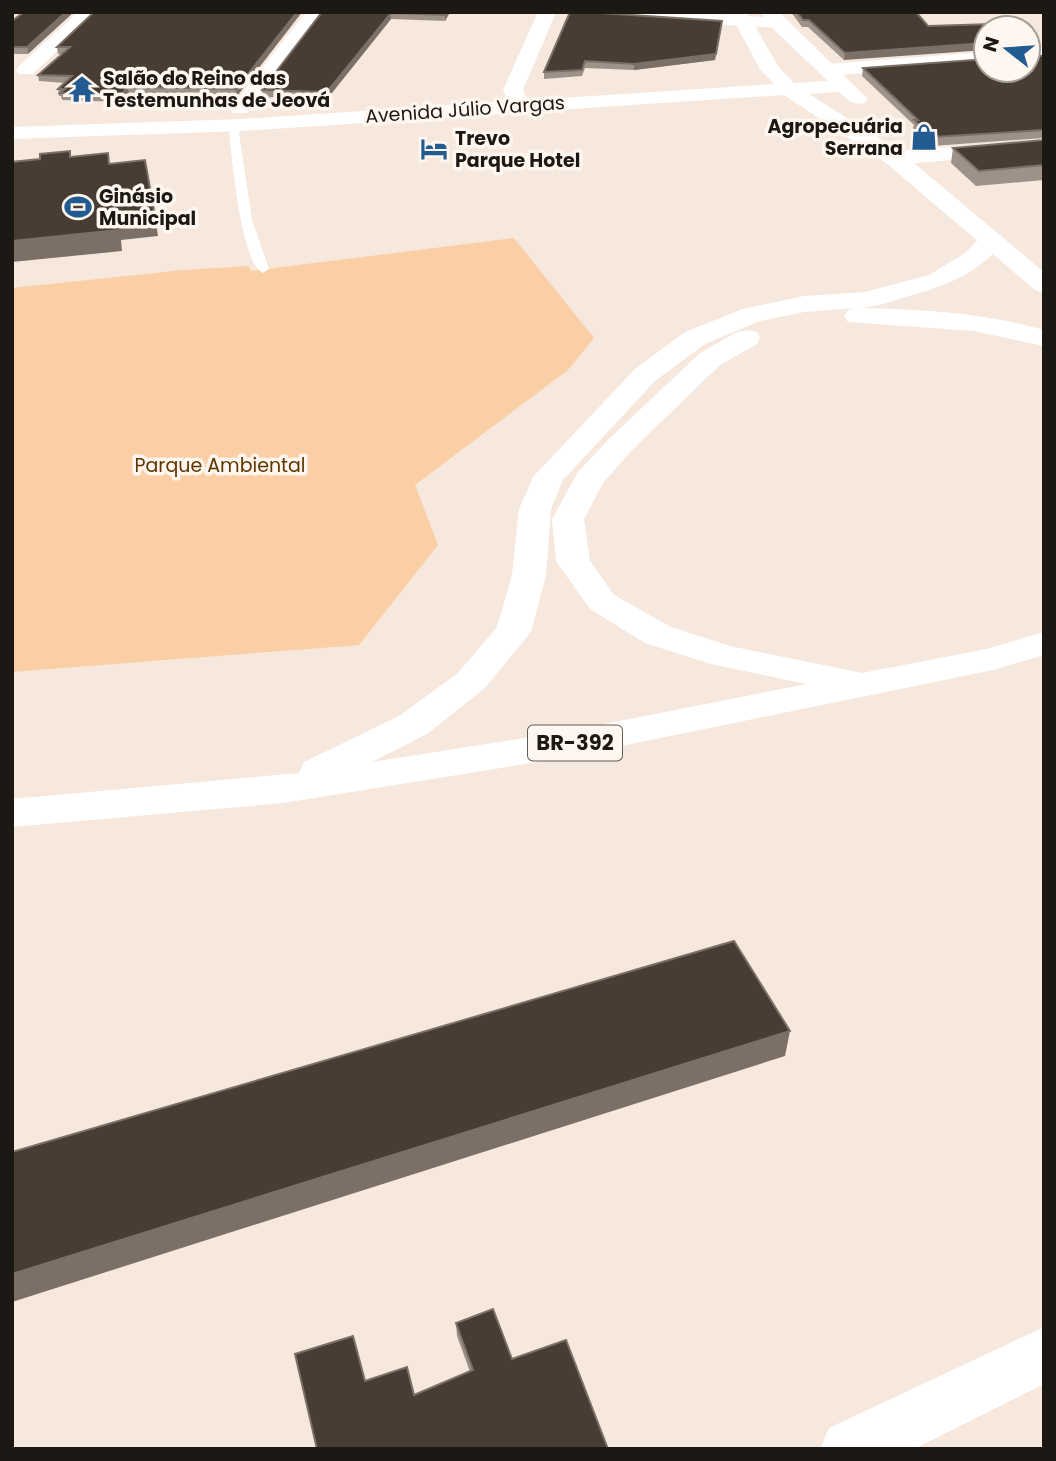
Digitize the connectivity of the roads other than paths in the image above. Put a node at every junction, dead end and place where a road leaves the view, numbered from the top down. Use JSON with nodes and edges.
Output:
{"nodes":[{"id":1,"x":89,"y":12,"type":"edge"},
{"id":2,"x":315,"y":12,"type":"edge"},
{"id":3,"x":547,"y":12,"type":"edge"},
{"id":4,"x":601,"y":12,"type":"edge"},
{"id":5,"x":741,"y":17,"type":"edge"},
{"id":6,"x":774,"y":18,"type":"edge"},
{"id":7,"x":795,"y":39,"type":"junction"},
{"id":8,"x":754,"y":41,"type":"junction"},
{"id":9,"x":972,"y":59,"type":"edge"},
{"id":10,"x":769,"y":69,"type":"junction"},
{"id":11,"x":26,"y":70,"type":"dead end"},
{"id":12,"x":827,"y":70,"type":"junction"},
{"id":13,"x":685,"y":78,"type":"junction"},
{"id":14,"x":845,"y":86,"type":"junction"},
{"id":15,"x":791,"y":91,"type":"junction"},
{"id":16,"x":701,"y":95,"type":"junction"},
{"id":17,"x":517,"y":97,"type":"junction"},
{"id":18,"x":241,"y":117,"type":"junction"},
{"id":19,"x":12,"y":120,"type":"edge"},
{"id":20,"x":847,"y":125,"type":"junction"},
{"id":21,"x":12,"y":133,"type":"edge"},
{"id":22,"x":1044,"y":146,"type":"edge"},
{"id":23,"x":898,"y":148,"type":"junction"},
{"id":24,"x":923,"y":155,"type":"junction"},
{"id":25,"x":992,"y":240,"type":"junction"},
{"id":26,"x":1044,"y":262,"type":"edge"},
{"id":27,"x":263,"y":269,"type":"dead end"},
{"id":28,"x":1044,"y":285,"type":"edge"},
{"id":29,"x":866,"y":300,"type":"junction"},
{"id":30,"x":1044,"y":326,"type":"edge"},
{"id":31,"x":1044,"y":338,"type":"edge"},
{"id":32,"x":1044,"y":643,"type":"edge"},
{"id":33,"x":993,"y":659,"type":"junction"},
{"id":34,"x":1044,"y":662,"type":"edge"},
{"id":35,"x":864,"y":684,"type":"junction"},
{"id":36,"x":283,"y":789,"type":"junction"},
{"id":37,"x":12,"y":813,"type":"edge"},
{"id":38,"x":1044,"y":1354,"type":"edge"},
{"id":39,"x":850,"y":1449,"type":"edge"}],
"edges":[{"from":1,"to":11,"type":"main road"},
{"from":2,"to":18,"type":"main road"},
{"from":3,"to":17,"type":"main road"},
{"from":4,"to":5,"type":"main road"},
{"from":5,"to":6,"type":"main road"},
{"from":5,"to":8,"type":"main road"},
{"from":6,"to":7,"type":"main road"},
{"from":7,"to":8,"type":"main road"},
{"from":7,"to":12,"type":"main road"},
{"from":8,"to":10,"type":"main road"},
{"from":9,"to":12,"type":"main road","name":"Avenida Júlio Vargas"},
{"from":10,"to":12,"type":"main road","name":"Avenida Júlio Vargas"},
{"from":10,"to":13,"type":"main road","name":"Avenida Júlio Vargas"},
{"from":10,"to":15,"type":"main road"},
{"from":12,"to":14,"type":"main road"},
{"from":13,"to":16,"type":"main road"},
{"from":13,"to":17,"type":"main road","name":"Avenida Júlio Vargas"},
{"from":14,"to":15,"type":"main road","name":"Avenida Júlio Vargas"},
{"from":14,"to":20,"type":"main road"},
{"from":15,"to":16,"type":"main road","name":"Avenida Júlio Vargas"},
{"from":15,"to":20,"type":"main road"},
{"from":16,"to":17,"type":"main road","name":"Avenida Júlio Vargas"},
{"from":17,"to":18,"type":"main road","name":"Avenida Júlio Vargas"},
{"from":18,"to":19,"type":"main road","name":"Avenida Júlio Vargas"},
{"from":18,"to":21,"type":"main road","name":"Avenida Júlio Vargas"},
{"from":18,"to":27,"type":"lane"},
{"from":20,"to":23,"type":"main road"},
{"from":22,"to":24,"type":"main road"},
{"from":23,"to":24,"type":"main road"},
{"from":23,"to":25,"type":"main road"},
{"from":24,"to":26,"type":"main road"},
{"from":25,"to":28,"type":"main road"},
{"from":25,"to":29,"type":"main road"},
{"from":29,"to":30,"type":"main road"},
{"from":29,"to":36,"type":"main road"},
{"from":31,"to":35,"type":"main road"},
{"from":32,"to":33,"type":"main road","number":"BR-392"},
{"from":33,"to":34,"type":"main road"},
{"from":33,"to":35,"type":"main road","number":"BR-392"},
{"from":35,"to":36,"type":"main road","number":"BR-392"},
{"from":36,"to":37,"type":"main road","number":"BR-392"},
{"from":38,"to":39,"type":"main road"}]}
